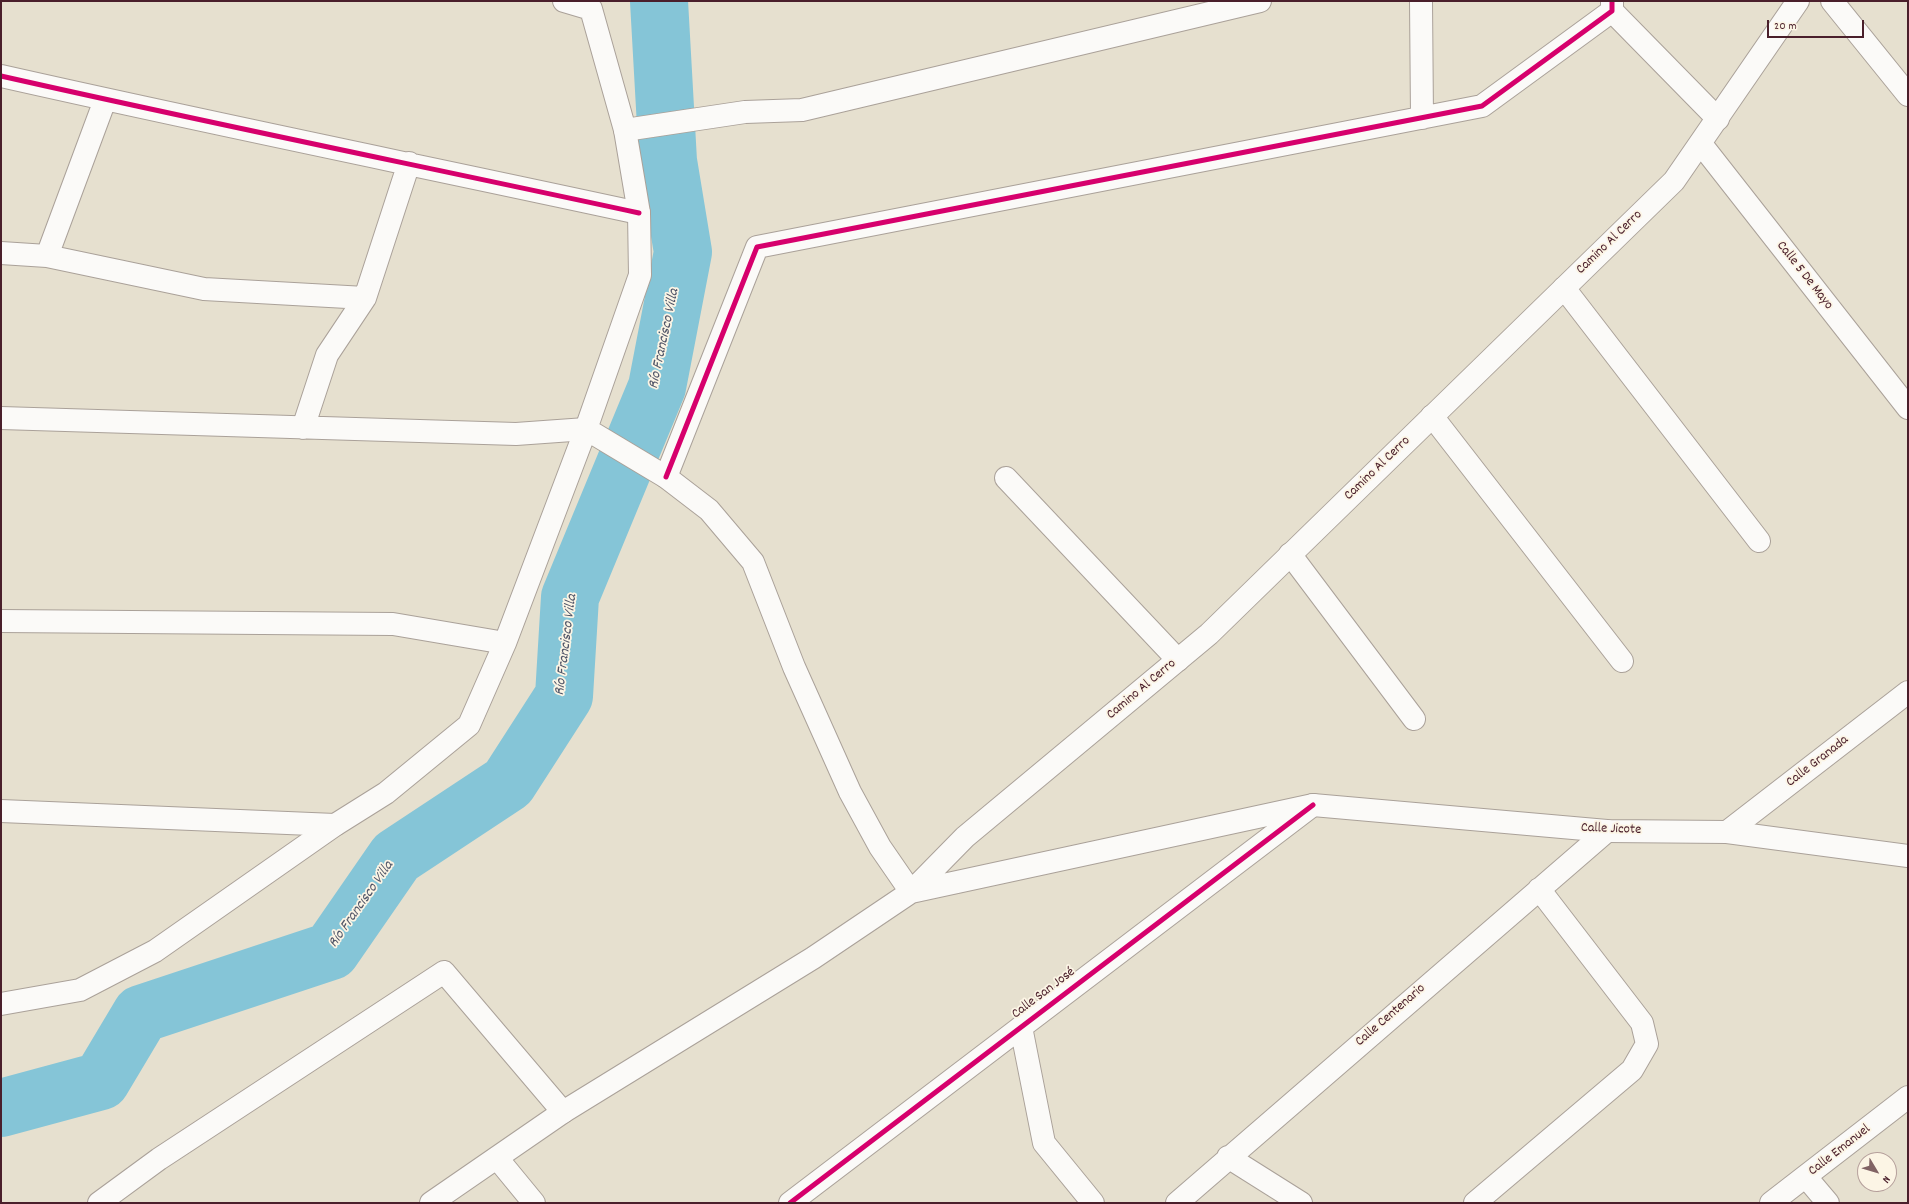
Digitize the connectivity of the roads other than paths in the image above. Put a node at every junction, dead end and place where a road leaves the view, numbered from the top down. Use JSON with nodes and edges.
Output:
{"nodes":[{"id":1,"x":564,"y":1,"type":"edge"},
{"id":2,"x":1260,"y":1,"type":"edge"},
{"id":3,"x":1421,"y":1,"type":"edge"},
{"id":4,"x":1798,"y":1,"type":"edge"},
{"id":5,"x":1832,"y":1,"type":"edge"},
{"id":6,"x":591,"y":5,"type":"edge"},
{"id":7,"x":1612,"y":6,"type":"edge"},
{"id":8,"x":1,"y":76,"type":"edge"},
{"id":9,"x":1908,"y":95,"type":"edge"},
{"id":10,"x":105,"y":100,"type":"junction"},
{"id":11,"x":1422,"y":118,"type":"junction"},
{"id":12,"x":1718,"y":119,"type":"junction"},
{"id":13,"x":625,"y":130,"type":"junction"},
{"id":14,"x":1700,"y":144,"type":"junction"},
{"id":15,"x":409,"y":163,"type":"junction"},
{"id":16,"x":639,"y":213,"type":"junction"},
{"id":17,"x":1,"y":253,"type":"edge"},
{"id":18,"x":47,"y":256,"type":"junction"},
{"id":19,"x":1564,"y":288,"type":"junction"},
{"id":20,"x":365,"y":298,"type":"junction"},
{"id":21,"x":1908,"y":408,"type":"edge"},
{"id":22,"x":1432,"y":416,"type":"junction"},
{"id":23,"x":1,"y":418,"type":"edge"},
{"id":24,"x":303,"y":428,"type":"junction"},
{"id":25,"x":586,"y":429,"type":"junction"},
{"id":26,"x":666,"y":476,"type":"junction"},
{"id":27,"x":1006,"y":478,"type":"dead end"},
{"id":28,"x":1759,"y":542,"type":"dead end"},
{"id":29,"x":1290,"y":554,"type":"junction"},
{"id":30,"x":1,"y":621,"type":"edge"},
{"id":31,"x":505,"y":643,"type":"junction"},
{"id":32,"x":1178,"y":660,"type":"junction"},
{"id":33,"x":1622,"y":661,"type":"dead end"},
{"id":34,"x":1908,"y":692,"type":"edge"},
{"id":35,"x":1414,"y":719,"type":"dead end"},
{"id":36,"x":1313,"y":805,"type":"junction"},
{"id":37,"x":1,"y":811,"type":"edge"},
{"id":38,"x":335,"y":825,"type":"junction"},
{"id":39,"x":1607,"y":831,"type":"junction"},
{"id":40,"x":1728,"y":832,"type":"junction"},
{"id":41,"x":1908,"y":856,"type":"edge"},
{"id":42,"x":1538,"y":889,"type":"junction"},
{"id":43,"x":911,"y":892,"type":"junction"},
{"id":44,"x":1,"y":1004,"type":"edge"},
{"id":45,"x":1021,"y":1027,"type":"junction"},
{"id":46,"x":1908,"y":1097,"type":"edge"},
{"id":47,"x":563,"y":1112,"type":"junction"},
{"id":48,"x":1228,"y":1157,"type":"junction"},
{"id":49,"x":497,"y":1158,"type":"junction"},
{"id":50,"x":1806,"y":1177,"type":"junction"},
{"id":51,"x":99,"y":1203,"type":"edge"},
{"id":52,"x":431,"y":1203,"type":"edge"},
{"id":53,"x":534,"y":1203,"type":"edge"},
{"id":54,"x":790,"y":1203,"type":"edge"},
{"id":55,"x":1093,"y":1203,"type":"edge"},
{"id":56,"x":1176,"y":1203,"type":"edge"},
{"id":57,"x":1301,"y":1203,"type":"edge"},
{"id":58,"x":1475,"y":1203,"type":"edge"},
{"id":59,"x":1770,"y":1203,"type":"edge"},
{"id":60,"x":1828,"y":1203,"type":"edge"}],
"edges":[{"from":1,"to":6,"type":"street"},
{"from":2,"to":13,"type":"street"},
{"from":3,"to":11,"type":"street"},
{"from":4,"to":12,"type":"street","name":"Camino Al Cerro"},
{"from":5,"to":9,"type":"street"},
{"from":6,"to":13,"type":"street"},
{"from":7,"to":11,"type":"street"},
{"from":7,"to":12,"type":"street"},
{"from":8,"to":10,"type":"street"},
{"from":10,"to":15,"type":"street"},
{"from":10,"to":18,"type":"street"},
{"from":11,"to":26,"type":"street"},
{"from":12,"to":14,"type":"street","name":"Camino Al Cerro"},
{"from":13,"to":16,"type":"street"},
{"from":14,"to":19,"type":"street","name":"Camino Al Cerro"},
{"from":14,"to":21,"type":"street","name":"Calle 5 De Mayo"},
{"from":15,"to":16,"type":"street"},
{"from":15,"to":20,"type":"street"},
{"from":16,"to":25,"type":"street"},
{"from":17,"to":18,"type":"street"},
{"from":18,"to":20,"type":"street"},
{"from":19,"to":22,"type":"street","name":"Camino Al Cerro"},
{"from":19,"to":28,"type":"street"},
{"from":20,"to":24,"type":"street"},
{"from":22,"to":29,"type":"street","name":"Camino Al Cerro"},
{"from":22,"to":33,"type":"street"},
{"from":23,"to":24,"type":"street"},
{"from":24,"to":25,"type":"street"},
{"from":25,"to":26,"type":"street"},
{"from":25,"to":31,"type":"street"},
{"from":26,"to":43,"type":"street"},
{"from":27,"to":32,"type":"street"},
{"from":29,"to":32,"type":"street","name":"Camino Al Cerro"},
{"from":29,"to":35,"type":"street"},
{"from":30,"to":31,"type":"street"},
{"from":31,"to":38,"type":"street"},
{"from":32,"to":43,"type":"street","name":"Camino Al Cerro"},
{"from":34,"to":40,"type":"street","name":"Calle Granada"},
{"from":36,"to":39,"type":"street","name":"Calle Jicote"},
{"from":36,"to":43,"type":"street","name":"Calle Jicote"},
{"from":36,"to":45,"type":"street","name":"Calle San José"},
{"from":37,"to":38,"type":"street"},
{"from":38,"to":44,"type":"street"},
{"from":39,"to":40,"type":"street","name":"Calle Jicote"},
{"from":39,"to":42,"type":"street","name":"Calle Centenario"},
{"from":40,"to":41,"type":"street","name":"Calle Jicote"},
{"from":42,"to":48,"type":"street","name":"Calle Centenario"},
{"from":42,"to":58,"type":"street"},
{"from":43,"to":47,"type":"street"},
{"from":45,"to":54,"type":"street","name":"Calle San José"},
{"from":45,"to":55,"type":"street"},
{"from":46,"to":50,"type":"street","name":"Calle Emanuel"},
{"from":47,"to":49,"type":"street"},
{"from":47,"to":51,"type":"street"},
{"from":48,"to":56,"type":"street","name":"Calle Centenario"},
{"from":48,"to":57,"type":"street"},
{"from":49,"to":52,"type":"street"},
{"from":49,"to":53,"type":"street"},
{"from":50,"to":59,"type":"street","name":"Calle Emanuel"},
{"from":50,"to":60,"type":"street"}]}
